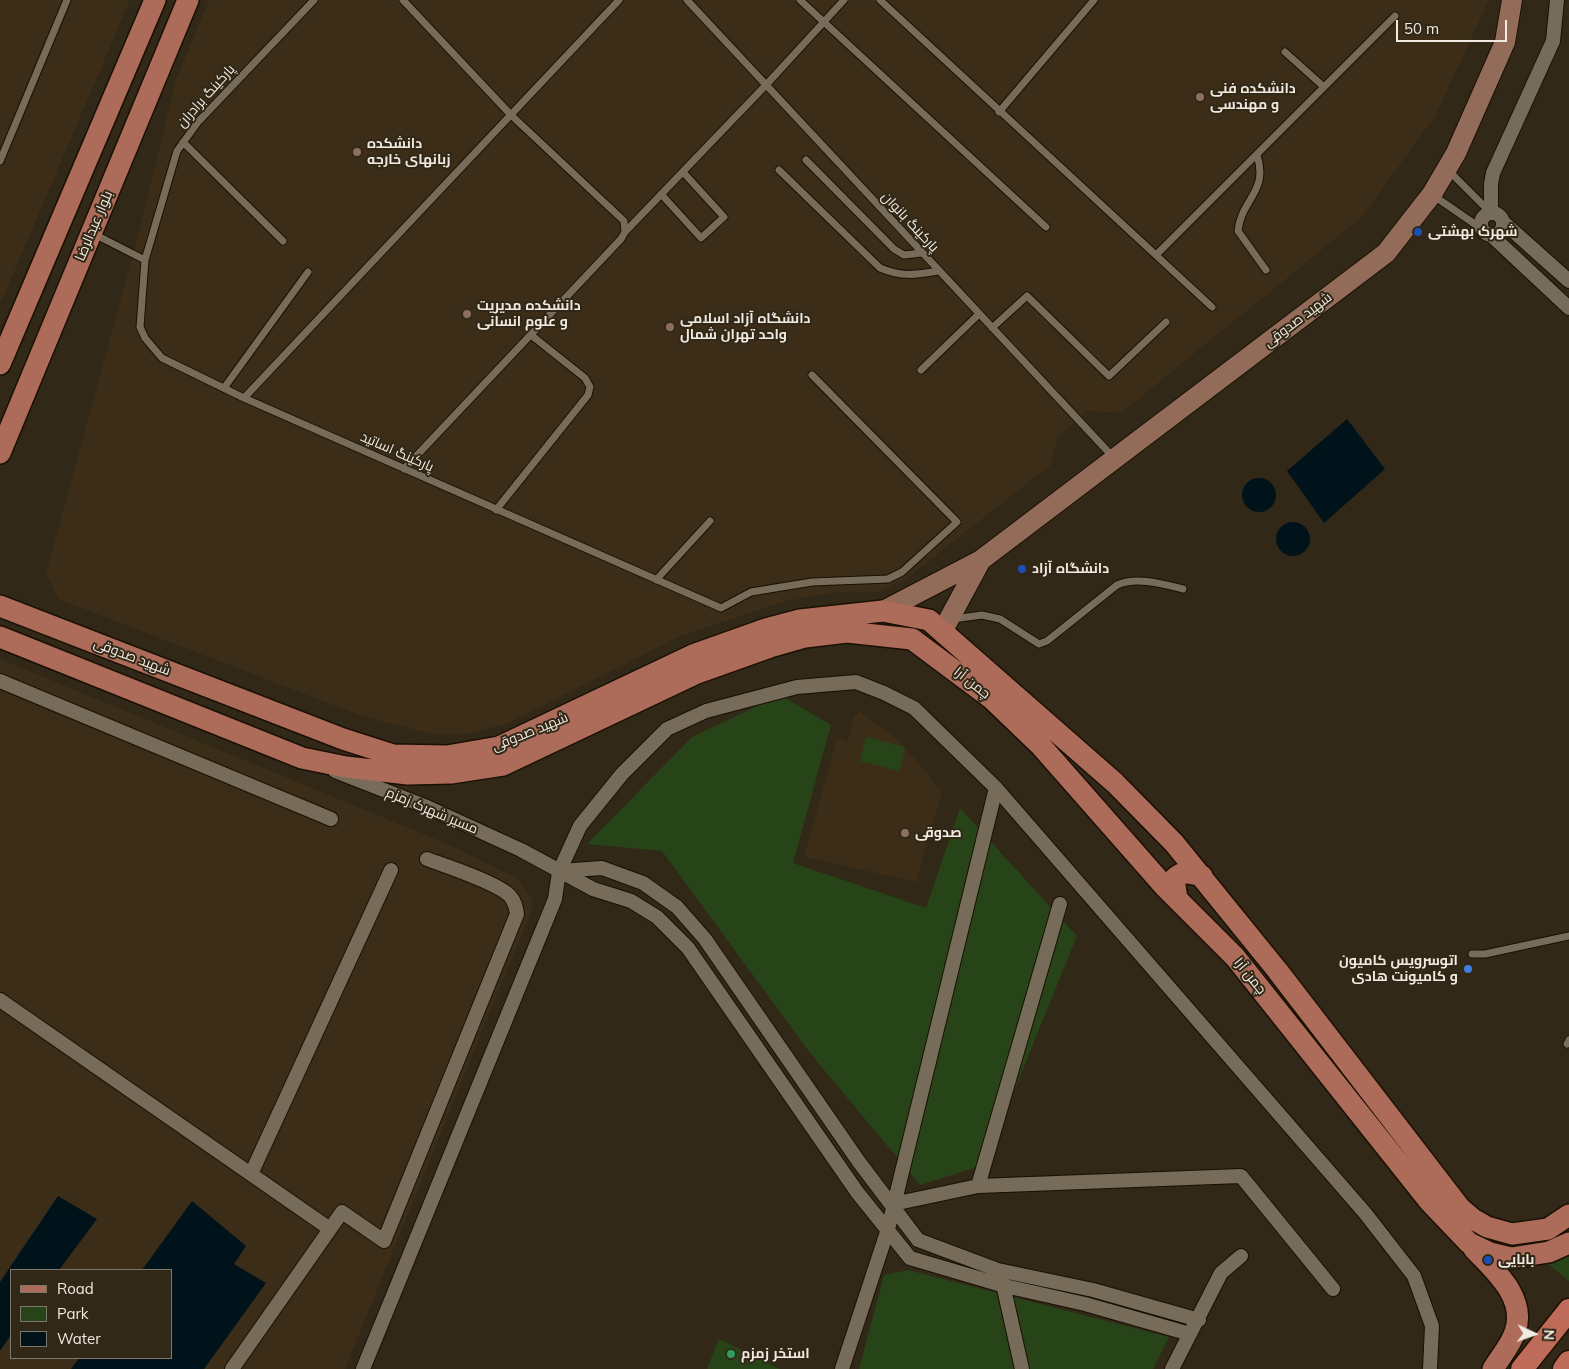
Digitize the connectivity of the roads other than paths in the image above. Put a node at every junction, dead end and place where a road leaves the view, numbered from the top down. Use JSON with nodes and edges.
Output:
{"nodes":[{"id":1,"x":67,"y":0,"type":"edge"},
{"id":2,"x":156,"y":0,"type":"edge"},
{"id":3,"x":188,"y":0,"type":"edge"},
{"id":4,"x":314,"y":0,"type":"edge"},
{"id":5,"x":403,"y":0,"type":"edge"},
{"id":6,"x":619,"y":0,"type":"edge"},
{"id":7,"x":687,"y":0,"type":"edge"},
{"id":8,"x":800,"y":0,"type":"edge"},
{"id":9,"x":844,"y":0,"type":"edge"},
{"id":10,"x":880,"y":0,"type":"edge"},
{"id":11,"x":1094,"y":0,"type":"edge"},
{"id":12,"x":1512,"y":0,"type":"edge"},
{"id":13,"x":1557,"y":0,"type":"edge"},
{"id":14,"x":1395,"y":16,"type":"dead end"},
{"id":15,"x":824,"y":22,"type":"junction"},
{"id":16,"x":1285,"y":52,"type":"dead end"},
{"id":17,"x":766,"y":85,"type":"junction"},
{"id":18,"x":1324,"y":87,"type":"junction"},
{"id":19,"x":999,"y":112,"type":"junction"},
{"id":20,"x":511,"y":115,"type":"junction"},
{"id":21,"x":182,"y":142,"type":"junction"},
{"id":22,"x":1257,"y":155,"type":"junction"},
{"id":23,"x":806,"y":160,"type":"dead end"},
{"id":24,"x":0,"y":161,"type":"edge"},
{"id":25,"x":779,"y":170,"type":"dead end"},
{"id":26,"x":1447,"y":170,"type":"junction"},
{"id":27,"x":683,"y":172,"type":"junction"},
{"id":28,"x":662,"y":194,"type":"junction"},
{"id":29,"x":1432,"y":194,"type":"junction"},
{"id":30,"x":1491,"y":212,"type":"junction"},
{"id":31,"x":1504,"y":222,"type":"junction"},
{"id":32,"x":1046,"y":227,"type":"dead end"},
{"id":33,"x":91,"y":232,"type":"junction"},
{"id":34,"x":625,"y":232,"type":"junction"},
{"id":35,"x":1486,"y":232,"type":"junction"},
{"id":36,"x":283,"y":241,"type":"dead end"},
{"id":37,"x":922,"y":253,"type":"junction"},
{"id":38,"x":1156,"y":255,"type":"junction"},
{"id":39,"x":145,"y":260,"type":"junction"},
{"id":40,"x":1266,"y":270,"type":"dead end"},
{"id":41,"x":938,"y":271,"type":"junction"},
{"id":42,"x":308,"y":272,"type":"dead end"},
{"id":43,"x":1569,"y":281,"type":"edge"},
{"id":44,"x":1212,"y":307,"type":"dead end"},
{"id":45,"x":1569,"y":308,"type":"edge"},
{"id":46,"x":979,"y":314,"type":"junction"},
{"id":47,"x":1166,"y":322,"type":"dead end"},
{"id":48,"x":992,"y":328,"type":"junction"},
{"id":49,"x":531,"y":335,"type":"junction"},
{"id":50,"x":0,"y":364,"type":"edge"},
{"id":51,"x":921,"y":370,"type":"dead end"},
{"id":52,"x":812,"y":375,"type":"dead end"},
{"id":53,"x":224,"y":388,"type":"junction"},
{"id":54,"x":244,"y":398,"type":"junction"},
{"id":55,"x":0,"y":453,"type":"edge"},
{"id":56,"x":1115,"y":459,"type":"junction"},
{"id":57,"x":404,"y":469,"type":"junction"},
{"id":58,"x":496,"y":510,"type":"junction"},
{"id":59,"x":710,"y":521,"type":"dead end"},
{"id":60,"x":981,"y":560,"type":"junction"},
{"id":61,"x":656,"y":580,"type":"junction"},
{"id":62,"x":1183,"y":589,"type":"dead end"},
{"id":63,"x":1,"y":605,"type":"edge"},
{"id":64,"x":883,"y":611,"type":"junction"},
{"id":65,"x":946,"y":626,"type":"junction"},
{"id":66,"x":0,"y":637,"type":"edge"},
{"id":67,"x":936,"y":654,"type":"joint"},
{"id":68,"x":0,"y":681,"type":"edge"},
{"id":69,"x":302,"y":758,"type":"junction"},
{"id":70,"x":408,"y":774,"type":"junction"},
{"id":71,"x":996,"y":788,"type":"junction"},
{"id":72,"x":397,"y":796,"type":"junction"},
{"id":73,"x":330,"y":819,"type":"dead end"},
{"id":74,"x":1154,"y":823,"type":"junction"},
{"id":75,"x":1126,"y":845,"type":"junction"},
{"id":76,"x":427,"y":858,"type":"dead end"},
{"id":77,"x":391,"y":870,"type":"dead end"},
{"id":78,"x":559,"y":872,"type":"junction"},
{"id":79,"x":1202,"y":876,"type":"junction"},
{"id":80,"x":1177,"y":899,"type":"junction"},
{"id":81,"x":1060,"y":904,"type":"dead end"},
{"id":82,"x":1569,"y":936,"type":"edge"},
{"id":83,"x":1472,"y":954,"type":"dead end"},
{"id":84,"x":0,"y":1000,"type":"edge"},
{"id":85,"x":251,"y":1174,"type":"junction"},
{"id":86,"x":978,"y":1186,"type":"junction"},
{"id":87,"x":893,"y":1204,"type":"junction"},
{"id":88,"x":1569,"y":1215,"type":"edge"},
{"id":89,"x":888,"y":1228,"type":"junction"},
{"id":90,"x":330,"y":1229,"type":"junction"},
{"id":91,"x":1469,"y":1243,"type":"junction"},
{"id":92,"x":1569,"y":1243,"type":"edge"},
{"id":93,"x":1241,"y":1256,"type":"dead end"},
{"id":94,"x":998,"y":1270,"type":"junction"},
{"id":95,"x":1005,"y":1286,"type":"junction"},
{"id":96,"x":1333,"y":1289,"type":"dead end"},
{"id":97,"x":1093,"y":1290,"type":"junction"},
{"id":98,"x":1085,"y":1304,"type":"junction"},
{"id":99,"x":1569,"y":1310,"type":"edge"},
{"id":100,"x":1199,"y":1320,"type":"junction"},
{"id":101,"x":1190,"y":1334,"type":"junction"},
{"id":102,"x":1569,"y":1362,"type":"edge"},
{"id":103,"x":232,"y":1369,"type":"edge"},
{"id":104,"x":363,"y":1369,"type":"edge"},
{"id":105,"x":842,"y":1369,"type":"edge"},
{"id":106,"x":1022,"y":1369,"type":"edge"},
{"id":107,"x":1172,"y":1369,"type":"edge"},
{"id":108,"x":1430,"y":1369,"type":"edge"},
{"id":109,"x":1493,"y":1369,"type":"edge"},
{"id":110,"x":1522,"y":1369,"type":"edge"},
{"id":111,"x":1564,"y":1369,"type":"edge"}],
"edges":[{"from":1,"to":24,"type":"lane"},
{"from":2,"to":50,"type":"main road"},
{"from":3,"to":33,"type":"main road","name":"بلوار عبدالرضا"},
{"from":4,"to":21,"type":"lane","name":"پارکینگ برادران"},
{"from":5,"to":20,"type":"lane"},
{"from":6,"to":20,"type":"lane"},
{"from":7,"to":17,"type":"lane","name":"پارکینگ بانوان"},
{"from":8,"to":15,"type":"lane"},
{"from":9,"to":15,"type":"lane"},
{"from":10,"to":19,"type":"lane"},
{"from":11,"to":19,"type":"lane"},
{"from":12,"to":26,"type":"main road","name":"شهید صدوقی"},
{"from":13,"to":30,"type":"street"},
{"from":14,"to":18,"type":"lane"},
{"from":15,"to":17,"type":"lane"},
{"from":15,"to":32,"type":"lane"},
{"from":16,"to":18,"type":"lane"},
{"from":17,"to":27,"type":"lane"},
{"from":17,"to":37,"type":"lane","name":"پارکینگ بانوان"},
{"from":18,"to":22,"type":"lane"},
{"from":19,"to":38,"type":"lane"},
{"from":20,"to":34,"type":"lane"},
{"from":20,"to":54,"type":"lane"},
{"from":21,"to":36,"type":"lane"},
{"from":21,"to":39,"type":"lane","name":"پارکینگ برادران"},
{"from":22,"to":38,"type":"lane"},
{"from":22,"to":40,"type":"lane"},
{"from":23,"to":37,"type":"lane"},
{"from":25,"to":41,"type":"lane"},
{"from":26,"to":29,"type":"main road","name":"شهید صدوقی"},
{"from":26,"to":30,"type":"lane"},
{"from":27,"to":28,"type":"lane"},
{"from":27,"to":28,"type":"lane"},
{"from":28,"to":34,"type":"lane"},
{"from":29,"to":35,"type":"lane"},
{"from":29,"to":56,"type":"main road","name":"شهید صدوقی"},
{"from":30,"to":31,"type":"street"},
{"from":30,"to":35,"type":"street"},
{"from":31,"to":35,"type":"street"},
{"from":31,"to":43,"type":"street"},
{"from":33,"to":39,"type":"lane"},
{"from":33,"to":55,"type":"main road","name":"بلوار عبدالرضا"},
{"from":34,"to":49,"type":"lane"},
{"from":35,"to":45,"type":"street"},
{"from":37,"to":41,"type":"lane","name":"پارکینگ بانوان"},
{"from":38,"to":44,"type":"lane"},
{"from":39,"to":53,"type":"lane","name":"پارکینگ اساتید"},
{"from":41,"to":46,"type":"lane","name":"پارکینگ بانوان"},
{"from":42,"to":53,"type":"lane"},
{"from":46,"to":48,"type":"lane","name":"پارکینگ بانوان"},
{"from":46,"to":51,"type":"lane"},
{"from":47,"to":48,"type":"lane"},
{"from":48,"to":56,"type":"lane","name":"پارکینگ بانوان"},
{"from":49,"to":57,"type":"lane"},
{"from":49,"to":58,"type":"lane"},
{"from":52,"to":61,"type":"lane","name":"پارکینگ اساتید"},
{"from":53,"to":54,"type":"lane","name":"پارکینگ اساتید"},
{"from":54,"to":57,"type":"lane","name":"پارکینگ اساتید"},
{"from":56,"to":60,"type":"main road","name":"شهید صدوقی"},
{"from":57,"to":58,"type":"lane","name":"پارکینگ اساتید"},
{"from":58,"to":61,"type":"lane","name":"پارکینگ اساتید"},
{"from":59,"to":61,"type":"lane"},
{"from":60,"to":64,"type":"main road","name":"شهید صدوقی"},
{"from":60,"to":65,"type":"main road"},
{"from":62,"to":65,"type":"lane"},
{"from":63,"to":64,"type":"main road","name":"شهید صدوقی"},
{"from":64,"to":65,"type":"main road","name":"شهید صدوقی"},
{"from":65,"to":74,"type":"main road","name":"چمن آرا"},
{"from":66,"to":69,"type":"main road","name":"شهید صدوقی"},
{"from":67,"to":70,"type":"main road","name":"شهید صدوقی"},
{"from":67,"to":75,"type":"main road","name":"چمن آرا"},
{"from":68,"to":73,"type":"street"},
{"from":69,"to":70,"type":"main road","name":"شهید صدوقی"},
{"from":69,"to":72,"type":"street","name":"مسیر شهرک زمزم"},
{"from":70,"to":72,"type":"street"},
{"from":71,"to":78,"type":"street"},
{"from":71,"to":87,"type":"street"},
{"from":71,"to":108,"type":"street"},
{"from":72,"to":78,"type":"street","name":"مسیر شهرک زمزم"},
{"from":74,"to":75,"type":"main road"},
{"from":74,"to":79,"type":"main road","name":"چمن آرا"},
{"from":75,"to":80,"type":"main road","name":"چمن آرا"},
{"from":76,"to":90,"type":"street"},
{"from":77,"to":85,"type":"street"},
{"from":78,"to":87,"type":"street"},
{"from":78,"to":89,"type":"street","name":"مسیر شهرک زمزم"},
{"from":78,"to":104,"type":"street"},
{"from":79,"to":80,"type":"main road"},
{"from":79,"to":88,"type":"main road","name":"چمن آرا"},
{"from":80,"to":91,"type":"main road","name":"چمن آرا"},
{"from":81,"to":86,"type":"street"},
{"from":82,"to":83,"type":"lane"},
{"from":84,"to":85,"type":"street"},
{"from":85,"to":90,"type":"street"},
{"from":86,"to":87,"type":"street"},
{"from":86,"to":96,"type":"street"},
{"from":87,"to":89,"type":"street"},
{"from":87,"to":94,"type":"street"},
{"from":89,"to":95,"type":"street","name":"مسیر شهرک زمزم"},
{"from":89,"to":105,"type":"street"},
{"from":90,"to":103,"type":"street"},
{"from":91,"to":92,"type":"main road","name":"چمن آرا"},
{"from":91,"to":109,"type":"main road"},
{"from":93,"to":100,"type":"street"},
{"from":94,"to":95,"type":"street"},
{"from":94,"to":97,"type":"street"},
{"from":95,"to":98,"type":"street","name":"مسیر شهرک زمزم"},
{"from":95,"to":106,"type":"street"},
{"from":97,"to":98,"type":"street"},
{"from":97,"to":100,"type":"street"},
{"from":98,"to":101,"type":"street","name":"مسیر شهرک زمزم"},
{"from":99,"to":110,"type":"highway"},
{"from":100,"to":101,"type":"street"},
{"from":101,"to":107,"type":"street"},
{"from":102,"to":111,"type":"highway"}]}
